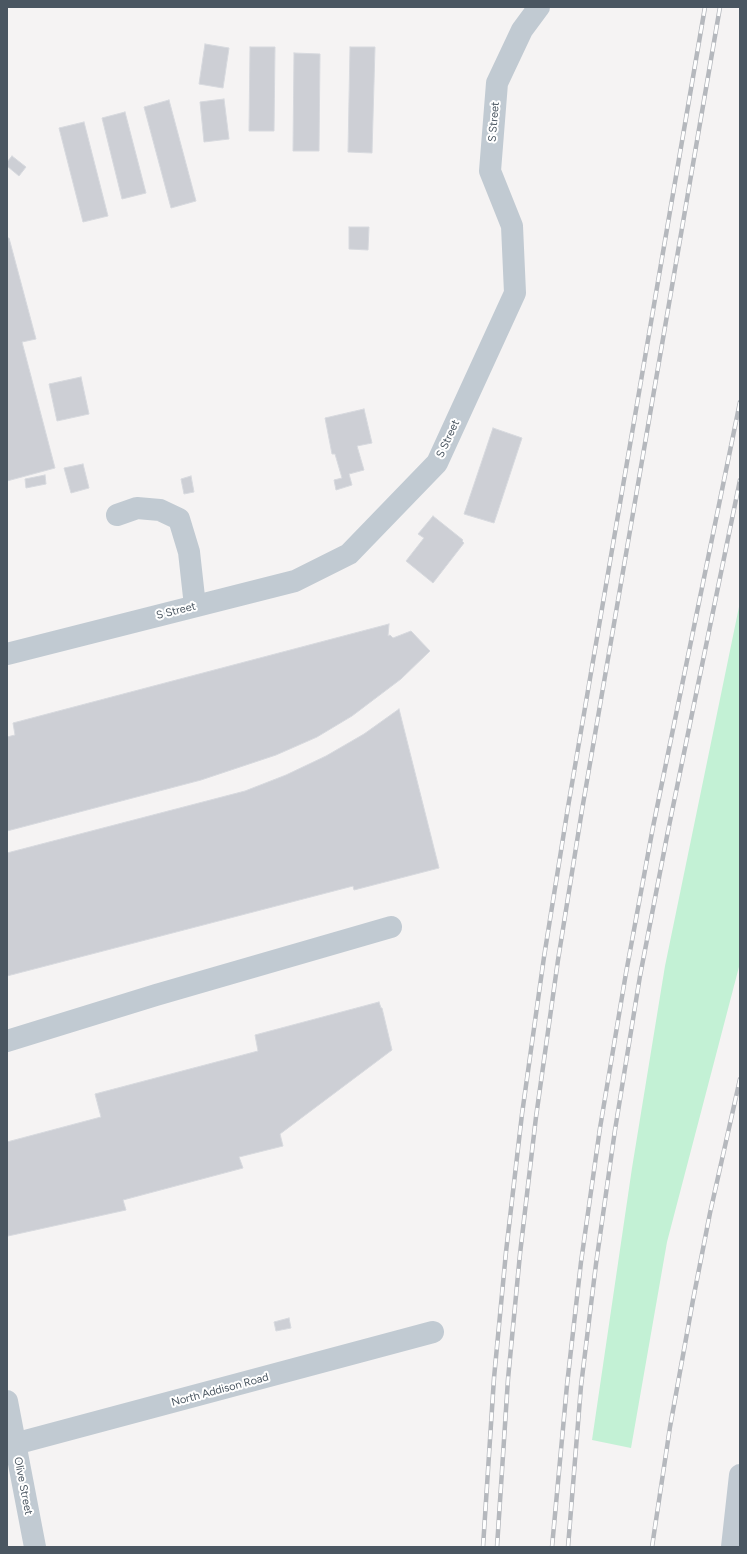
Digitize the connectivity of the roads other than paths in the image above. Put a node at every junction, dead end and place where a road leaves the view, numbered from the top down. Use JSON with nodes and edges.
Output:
{"nodes":[{"id":1,"x":539,"y":7,"type":"edge"},
{"id":2,"x":117,"y":515,"type":"dead end"},
{"id":3,"x":195,"y":606,"type":"junction"},
{"id":4,"x":7,"y":654,"type":"edge"},
{"id":5,"x":391,"y":927,"type":"dead end"},
{"id":6,"x":7,"y":1041,"type":"edge"},
{"id":7,"x":433,"y":1332,"type":"dead end"},
{"id":8,"x":7,"y":1401,"type":"edge"},
{"id":9,"x":11,"y":1446,"type":"edge"},
{"id":10,"x":740,"y":1475,"type":"edge"},
{"id":11,"x":35,"y":1547,"type":"edge"},
{"id":12,"x":732,"y":1547,"type":"edge"}],
"edges":[{"from":1,"to":3,"type":"street","name":"S Street"},
{"from":2,"to":3,"type":"street"},
{"from":3,"to":4,"type":"street","name":"S Street"},
{"from":5,"to":6,"type":"street"},
{"from":7,"to":9,"type":"street","name":"North Addison Road"},
{"from":8,"to":9,"type":"street","name":"Olive Street"},
{"from":9,"to":11,"type":"street","name":"Olive Street"},
{"from":10,"to":12,"type":"street"}]}
